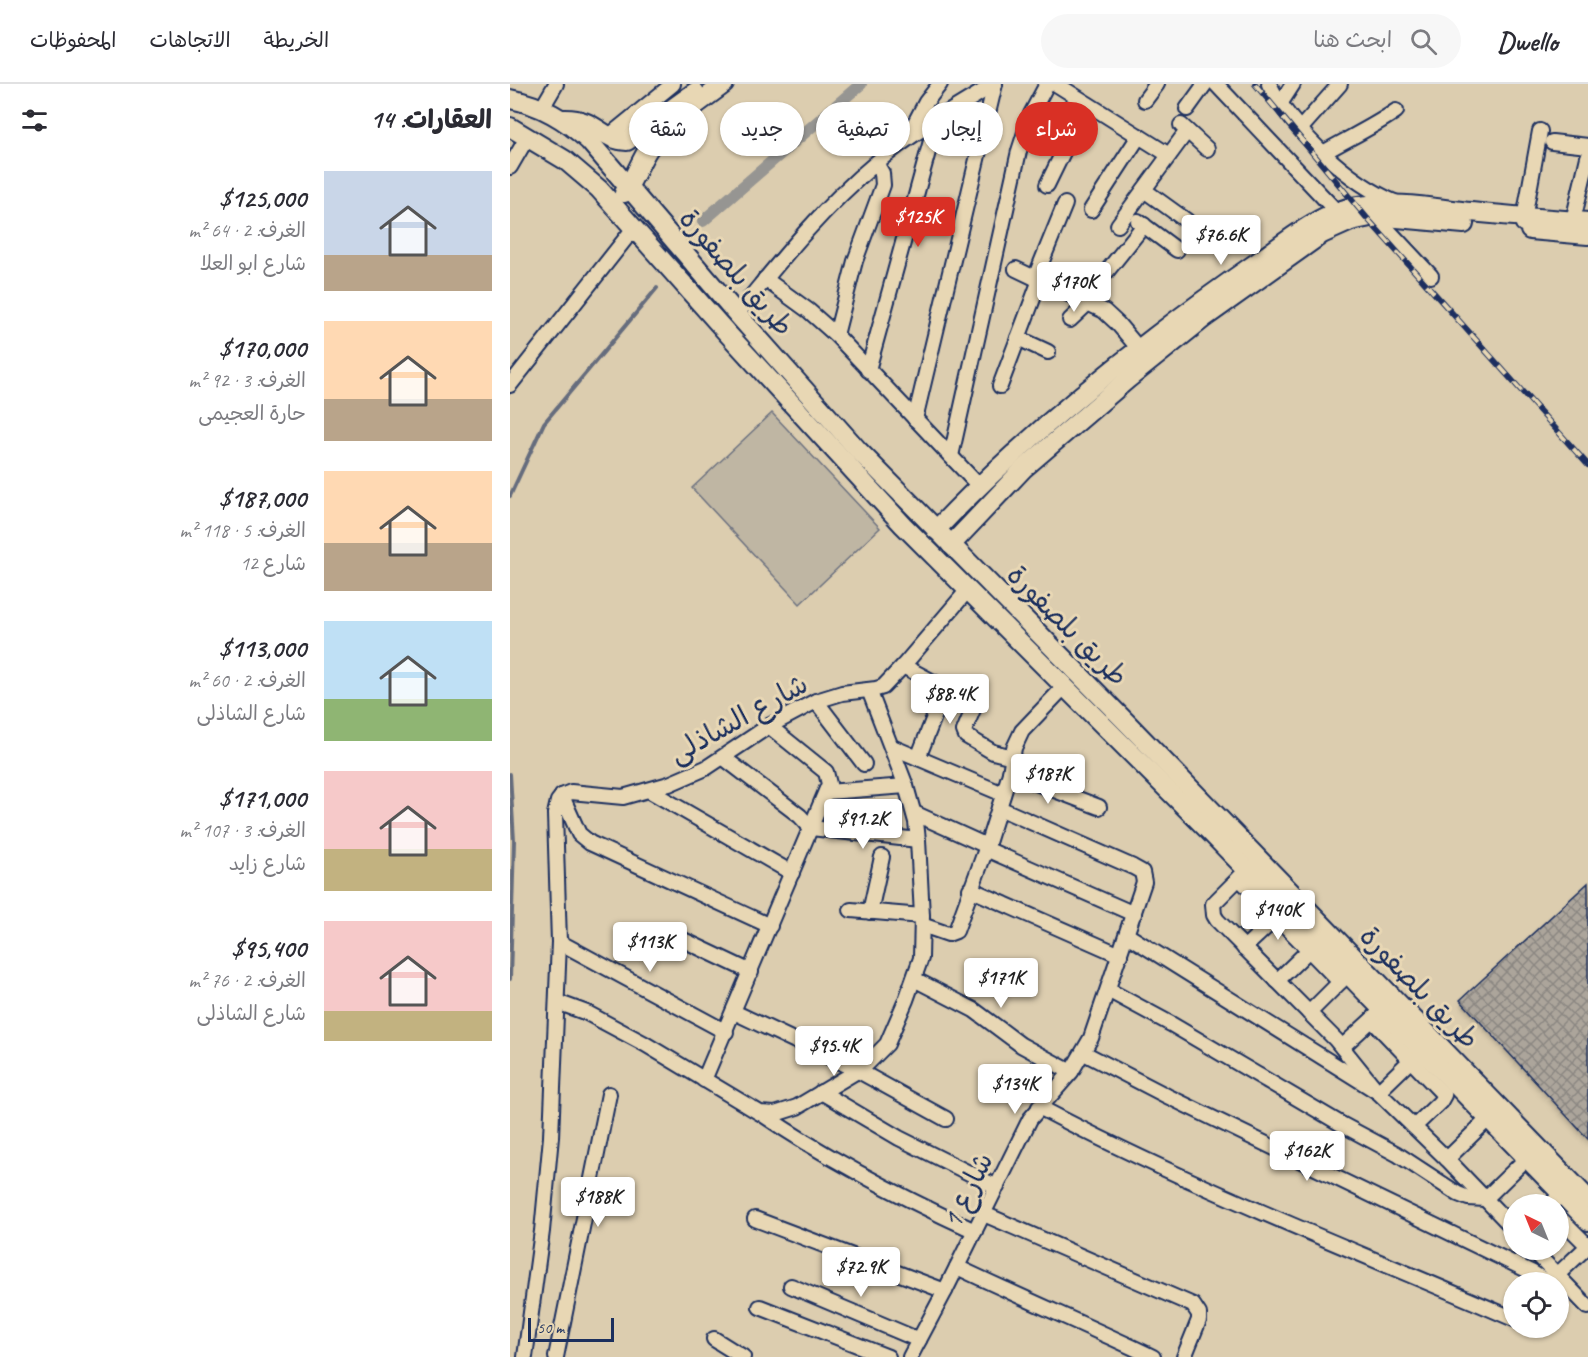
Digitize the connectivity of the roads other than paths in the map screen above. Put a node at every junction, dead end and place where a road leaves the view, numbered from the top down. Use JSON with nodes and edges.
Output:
{"nodes":[{"id":1,"x":556,"y":84,"type":"edge"},
{"id":2,"x":673,"y":84,"type":"edge"},
{"id":3,"x":706,"y":84,"type":"edge"},
{"id":4,"x":724,"y":84,"type":"edge"},
{"id":5,"x":940,"y":84,"type":"edge"},
{"id":6,"x":995,"y":84,"type":"edge"},
{"id":7,"x":1047,"y":84,"type":"edge"},
{"id":8,"x":1056,"y":84,"type":"edge"},
{"id":9,"x":1157,"y":84,"type":"edge"},
{"id":10,"x":1205,"y":84,"type":"edge"},
{"id":11,"x":1216,"y":84,"type":"edge"},
{"id":12,"x":1269,"y":84,"type":"edge"},
{"id":13,"x":1293,"y":84,"type":"edge"},
{"id":14,"x":1340,"y":84,"type":"edge"},
{"id":15,"x":510,"y":99,"type":"edge"},
{"id":16,"x":1145,"y":100,"type":"dead end"},
{"id":17,"x":965,"y":102,"type":"edge"},
{"id":18,"x":1084,"y":102,"type":"edge"},
{"id":19,"x":1280,"y":104,"type":"junction"},
{"id":20,"x":542,"y":108,"type":"junction"},
{"id":21,"x":1187,"y":109,"type":"dead end"},
{"id":22,"x":1098,"y":111,"type":"edge"},
{"id":23,"x":1396,"y":111,"type":"dead end"},
{"id":24,"x":564,"y":120,"type":"junction"},
{"id":25,"x":510,"y":127,"type":"edge"},
{"id":26,"x":1301,"y":128,"type":"junction"},
{"id":27,"x":1540,"y":131,"type":"dead end"},
{"id":28,"x":910,"y":132,"type":"edge"},
{"id":29,"x":528,"y":136,"type":"junction"},
{"id":30,"x":1139,"y":136,"type":"junction"},
{"id":31,"x":608,"y":137,"type":"junction"},
{"id":32,"x":1552,"y":142,"type":"dead end"},
{"id":33,"x":1588,"y":146,"type":"edge"},
{"id":34,"x":1207,"y":149,"type":"dead end"},
{"id":35,"x":1323,"y":153,"type":"junction"},
{"id":36,"x":1169,"y":155,"type":"junction"},
{"id":37,"x":886,"y":156,"type":"edge"},
{"id":38,"x":927,"y":156,"type":"edge"},
{"id":39,"x":1061,"y":156,"type":"edge"},
{"id":40,"x":1588,"y":157,"type":"edge"},
{"id":41,"x":876,"y":164,"type":"junction"},
{"id":42,"x":510,"y":167,"type":"edge"},
{"id":43,"x":1047,"y":185,"type":"dead end"},
{"id":44,"x":629,"y":186,"type":"junction"},
{"id":45,"x":1144,"y":190,"type":"junction"},
{"id":46,"x":1065,"y":204,"type":"dead end"},
{"id":47,"x":614,"y":205,"type":"junction"},
{"id":48,"x":1402,"y":205,"type":"junction"},
{"id":49,"x":1091,"y":210,"type":"dead end"},
{"id":50,"x":1337,"y":212,"type":"junction"},
{"id":51,"x":1127,"y":213,"type":"junction"},
{"id":52,"x":1375,"y":216,"type":"junction"},
{"id":53,"x":1187,"y":221,"type":"dead end"},
{"id":54,"x":1523,"y":223,"type":"junction"},
{"id":55,"x":1118,"y":225,"type":"dead end"},
{"id":56,"x":1144,"y":225,"type":"junction"},
{"id":57,"x":1580,"y":228,"type":"edge"},
{"id":58,"x":640,"y":234,"type":"junction"},
{"id":59,"x":1177,"y":250,"type":"dead end"},
{"id":60,"x":1273,"y":261,"type":"junction"},
{"id":61,"x":1016,"y":269,"type":"dead end"},
{"id":62,"x":1431,"y":276,"type":"dead end"},
{"id":63,"x":765,"y":279,"type":"junction"},
{"id":64,"x":1037,"y":279,"type":"junction"},
{"id":65,"x":1086,"y":301,"type":"junction"},
{"id":66,"x":1199,"y":313,"type":"junction"},
{"id":67,"x":736,"y":314,"type":"junction"},
{"id":68,"x":1070,"y":320,"type":"dead end"},
{"id":69,"x":836,"y":335,"type":"junction"},
{"id":70,"x":1018,"y":338,"type":"junction"},
{"id":71,"x":1139,"y":350,"type":"junction"},
{"id":72,"x":1048,"y":352,"type":"dead end"},
{"id":73,"x":868,"y":370,"type":"junction"},
{"id":74,"x":510,"y":386,"type":"edge"},
{"id":75,"x":1000,"y":386,"type":"dead end"},
{"id":76,"x":1085,"y":404,"type":"junction"},
{"id":77,"x":915,"y":419,"type":"junction"},
{"id":78,"x":951,"y":456,"type":"junction"},
{"id":79,"x":1017,"y":463,"type":"junction"},
{"id":80,"x":979,"y":486,"type":"junction"},
{"id":81,"x":936,"y":530,"type":"junction"},
{"id":82,"x":951,"y":545,"type":"junction"},
{"id":83,"x":967,"y":591,"type":"junction"},
{"id":84,"x":903,"y":666,"type":"junction"},
{"id":85,"x":1064,"y":687,"type":"junction"},
{"id":86,"x":869,"y":690,"type":"junction"},
{"id":87,"x":816,"y":701,"type":"junction"},
{"id":88,"x":936,"y":712,"type":"dead end"},
{"id":89,"x":1128,"y":724,"type":"junction"},
{"id":90,"x":769,"y":726,"type":"junction"},
{"id":91,"x":1115,"y":738,"type":"junction"},
{"id":92,"x":892,"y":747,"type":"junction"},
{"id":93,"x":1012,"y":757,"type":"junction"},
{"id":94,"x":724,"y":758,"type":"junction"},
{"id":95,"x":918,"y":758,"type":"junction"},
{"id":96,"x":864,"y":764,"type":"dead end"},
{"id":97,"x":1010,"y":773,"type":"junction"},
{"id":98,"x":906,"y":786,"type":"junction"},
{"id":99,"x":650,"y":791,"type":"junction"},
{"id":100,"x":827,"y":792,"type":"junction"},
{"id":101,"x":1003,"y":794,"type":"junction"},
{"id":102,"x":562,"y":796,"type":"junction"},
{"id":103,"x":1098,"y":807,"type":"dead end"},
{"id":104,"x":999,"y":808,"type":"junction"},
{"id":105,"x":914,"y":813,"type":"junction"},
{"id":106,"x":812,"y":828,"type":"junction"},
{"id":107,"x":918,"y":840,"type":"junction"},
{"id":108,"x":986,"y":848,"type":"junction"},
{"id":109,"x":882,"y":858,"type":"dead end"},
{"id":110,"x":792,"y":873,"type":"junction"},
{"id":111,"x":1243,"y":874,"type":"junction"},
{"id":112,"x":970,"y":889,"type":"junction"},
{"id":113,"x":851,"y":910,"type":"dead end"},
{"id":114,"x":870,"y":912,"type":"junction"},
{"id":115,"x":1134,"y":914,"type":"junction"},
{"id":116,"x":1277,"y":917,"type":"junction"},
{"id":117,"x":922,"y":921,"type":"junction"},
{"id":118,"x":770,"y":926,"type":"junction"},
{"id":119,"x":1127,"y":935,"type":"junction"},
{"id":120,"x":675,"y":936,"type":"dead end"},
{"id":121,"x":559,"y":942,"type":"junction"},
{"id":122,"x":1244,"y":948,"type":"junction"},
{"id":123,"x":1309,"y":950,"type":"junction"},
{"id":124,"x":1120,"y":955,"type":"junction"},
{"id":125,"x":751,"y":972,"type":"junction"},
{"id":126,"x":1344,"y":978,"type":"junction"},
{"id":127,"x":914,"y":979,"type":"junction"},
{"id":128,"x":1277,"y":981,"type":"junction"},
{"id":129,"x":1108,"y":990,"type":"junction"},
{"id":130,"x":556,"y":1002,"type":"junction"},
{"id":131,"x":734,"y":1012,"type":"junction"},
{"id":132,"x":1309,"y":1012,"type":"junction"},
{"id":133,"x":1377,"y":1015,"type":"junction"},
{"id":134,"x":726,"y":1032,"type":"junction"},
{"id":135,"x":1342,"y":1047,"type":"junction"},
{"id":136,"x":1084,"y":1053,"type":"junction"},
{"id":137,"x":1411,"y":1060,"type":"junction"},
{"id":138,"x":857,"y":1070,"type":"junction"},
{"id":139,"x":1071,"y":1072,"type":"junction"},
{"id":140,"x":704,"y":1080,"type":"junction"},
{"id":141,"x":821,"y":1092,"type":"junction"},
{"id":142,"x":1378,"y":1092,"type":"junction"},
{"id":143,"x":609,"y":1094,"type":"dead end"},
{"id":144,"x":1039,"y":1107,"type":"junction"},
{"id":145,"x":760,"y":1113,"type":"junction"},
{"id":146,"x":946,"y":1119,"type":"dead end"},
{"id":147,"x":1488,"y":1119,"type":"junction"},
{"id":148,"x":1414,"y":1127,"type":"junction"},
{"id":149,"x":1527,"y":1158,"type":"junction"},
{"id":150,"x":1447,"y":1159,"type":"junction"},
{"id":151,"x":997,"y":1187,"type":"junction"},
{"id":152,"x":1552,"y":1194,"type":"edge"},
{"id":153,"x":1485,"y":1199,"type":"junction"},
{"id":154,"x":1588,"y":1199,"type":"edge"},
{"id":155,"x":1569,"y":1208,"type":"edge"},
{"id":156,"x":984,"y":1214,"type":"junction"},
{"id":157,"x":1503,"y":1218,"type":"edge"},
{"id":158,"x":755,"y":1219,"type":"dead end"},
{"id":159,"x":1588,"y":1221,"type":"edge"},
{"id":160,"x":1569,"y":1227,"type":"edge"},
{"id":161,"x":975,"y":1231,"type":"junction"},
{"id":162,"x":1588,"y":1246,"type":"edge"},
{"id":163,"x":957,"y":1267,"type":"junction"},
{"id":164,"x":1531,"y":1272,"type":"edge"},
{"id":165,"x":1561,"y":1272,"type":"edge"},
{"id":166,"x":791,"y":1286,"type":"dead end"},
{"id":167,"x":945,"y":1291,"type":"junction"},
{"id":168,"x":1569,"y":1292,"type":"edge"},
{"id":169,"x":760,"y":1307,"type":"dead end"},
{"id":170,"x":1588,"y":1307,"type":"edge"},
{"id":171,"x":1503,"y":1314,"type":"edge"},
{"id":172,"x":714,"y":1339,"type":"dead end"},
{"id":173,"x":919,"y":1340,"type":"junction"},
{"id":174,"x":525,"y":1357,"type":"edge"},
{"id":175,"x":556,"y":1357,"type":"edge"},
{"id":176,"x":743,"y":1357,"type":"edge"},
{"id":177,"x":888,"y":1357,"type":"edge"},
{"id":178,"x":912,"y":1357,"type":"edge"},
{"id":179,"x":1153,"y":1357,"type":"edge"},
{"id":180,"x":1184,"y":1357,"type":"edge"}],
"edges":[{"from":1,"to":20,"type":"street"},
{"from":2,"to":31,"type":"street"},
{"from":3,"to":31,"type":"main road"},
{"from":4,"to":44,"type":"main road"},
{"from":5,"to":28,"type":"street"},
{"from":6,"to":17,"type":"street"},
{"from":6,"to":77,"type":"street"},
{"from":7,"to":78,"type":"street"},
{"from":8,"to":18,"type":"street"},
{"from":9,"to":16,"type":"street"},
{"from":10,"to":21,"type":"street"},
{"from":11,"to":50,"type":"street"},
{"from":12,"to":19,"type":"street"},
{"from":13,"to":19,"type":"street"},
{"from":14,"to":26,"type":"street"},
{"from":15,"to":20,"type":"main road","name":"طريق بلصفورة"},
{"from":19,"to":26,"type":"street"},
{"from":20,"to":24,"type":"main road","name":"طريق بلصفورة"},
{"from":22,"to":30,"type":"street"},
{"from":23,"to":35,"type":"street"},
{"from":24,"to":31,"type":"main road"},
{"from":24,"to":44,"type":"main road","name":"طريق بلصفورة"},
{"from":25,"to":29,"type":"main road","name":"طريق بلصفورة"},
{"from":26,"to":35,"type":"street"},
{"from":27,"to":54,"type":"street"},
{"from":29,"to":42,"type":"street"},
{"from":29,"to":47,"type":"main road","name":"طريق بلصفورة"},
{"from":30,"to":36,"type":"street"},
{"from":30,"to":49,"type":"street"},
{"from":32,"to":33,"type":"street"},
{"from":34,"to":36,"type":"street"},
{"from":35,"to":48,"type":"street"},
{"from":36,"to":45,"type":"street"},
{"from":37,"to":41,"type":"street"},
{"from":38,"to":73,"type":"street"},
{"from":39,"to":43,"type":"street"},
{"from":40,"to":57,"type":"street"},
{"from":41,"to":63,"type":"street"},
{"from":41,"to":69,"type":"street"},
{"from":44,"to":47,"type":"main road"},
{"from":44,"to":67,"type":"main road","name":"طريق بلصفورة"},
{"from":45,"to":51,"type":"street"},
{"from":45,"to":53,"type":"street"},
{"from":46,"to":64,"type":"street"},
{"from":47,"to":58,"type":"main road","name":"طريق بلصفورة"},
{"from":48,"to":50,"type":"main road"},
{"from":48,"to":54,"type":"main road"},
{"from":50,"to":60,"type":"main road"},
{"from":51,"to":55,"type":"street"},
{"from":51,"to":56,"type":"street"},
{"from":52,"to":54,"type":"main road"},
{"from":52,"to":60,"type":"main road"},
{"from":52,"to":62,"type":"street"},
{"from":54,"to":57,"type":"main road"},
{"from":56,"to":59,"type":"street"},
{"from":56,"to":65,"type":"street"},
{"from":58,"to":74,"type":"street"},
{"from":58,"to":83,"type":"main road","name":"طريق بلصفورة"},
{"from":60,"to":66,"type":"main road"},
{"from":61,"to":64,"type":"street"},
{"from":63,"to":67,"type":"street"},
{"from":63,"to":69,"type":"street"},
{"from":64,"to":65,"type":"street"},
{"from":64,"to":70,"type":"street"},
{"from":65,"to":68,"type":"street"},
{"from":65,"to":71,"type":"street"},
{"from":66,"to":71,"type":"main road"},
{"from":66,"to":76,"type":"main road"},
{"from":67,"to":81,"type":"main road","name":"طريق بلصفورة"},
{"from":69,"to":73,"type":"street"},
{"from":70,"to":72,"type":"street"},
{"from":70,"to":75,"type":"street"},
{"from":71,"to":76,"type":"main road"},
{"from":73,"to":77,"type":"street"},
{"from":76,"to":79,"type":"main road"},
{"from":77,"to":78,"type":"street"},
{"from":78,"to":80,"type":"street"},
{"from":79,"to":80,"type":"main road"},
{"from":79,"to":82,"type":"main road"},
{"from":80,"to":81,"type":"main road"},
{"from":81,"to":82,"type":"main road","name":"طريق بلصفورة"},
{"from":82,"to":89,"type":"main road","name":"طريق بلصفورة"},
{"from":83,"to":84,"type":"street","name":"شارع الشاذلى"},
{"from":83,"to":85,"type":"main road","name":"طريق بلصفورة"},
{"from":84,"to":86,"type":"street","name":"شارع الشاذلى"},
{"from":84,"to":93,"type":"street"},
{"from":85,"to":91,"type":"main road","name":"طريق بلصفورة"},
{"from":85,"to":93,"type":"street"},
{"from":86,"to":87,"type":"street","name":"شارع الشاذلى"},
{"from":86,"to":92,"type":"street"},
{"from":87,"to":90,"type":"street","name":"شارع الشاذلى"},
{"from":87,"to":96,"type":"street"},
{"from":88,"to":95,"type":"street"},
{"from":89,"to":91,"type":"main road"},
{"from":89,"to":154,"type":"main road","name":"طريق بلصفورة"},
{"from":90,"to":94,"type":"street","name":"شارع الشاذلى"},
{"from":90,"to":100,"type":"street"},
{"from":91,"to":111,"type":"main road","name":"طريق بلصفورة"},
{"from":92,"to":95,"type":"street"},
{"from":92,"to":98,"type":"street"},
{"from":93,"to":97,"type":"street"},
{"from":94,"to":99,"type":"street","name":"شارع الشاذلى"},
{"from":94,"to":106,"type":"street"},
{"from":95,"to":101,"type":"street"},
{"from":97,"to":101,"type":"street"},
{"from":97,"to":103,"type":"street"},
{"from":98,"to":100,"type":"street"},
{"from":98,"to":105,"type":"street"},
{"from":99,"to":102,"type":"street","name":"شارع الشاذلى"},
{"from":99,"to":110,"type":"street"},
{"from":100,"to":106,"type":"street"},
{"from":101,"to":104,"type":"street"},
{"from":102,"to":118,"type":"street"},
{"from":102,"to":121,"type":"street"},
{"from":104,"to":108,"type":"street"},
{"from":104,"to":115,"type":"street","name":"شارع 1"},
{"from":105,"to":107,"type":"street"},
{"from":105,"to":108,"type":"street"},
{"from":106,"to":107,"type":"street"},
{"from":106,"to":110,"type":"street"},
{"from":107,"to":117,"type":"street"},
{"from":108,"to":112,"type":"street"},
{"from":108,"to":115,"type":"street"},
{"from":109,"to":114,"type":"street"},
{"from":110,"to":118,"type":"street"},
{"from":111,"to":116,"type":"street"},
{"from":111,"to":122,"type":"street"},
{"from":111,"to":126,"type":"main road","name":"طريق بلصفورة"},
{"from":112,"to":117,"type":"street"},
{"from":112,"to":124,"type":"street"},
{"from":113,"to":114,"type":"street"},
{"from":114,"to":117,"type":"street"},
{"from":115,"to":119,"type":"street","name":"شارع 1"},
{"from":116,"to":122,"type":"street"},
{"from":116,"to":123,"type":"street"},
{"from":117,"to":127,"type":"street"},
{"from":118,"to":125,"type":"street"},
{"from":119,"to":124,"type":"street","name":"شارع 1"},
{"from":119,"to":142,"type":"street"},
{"from":120,"to":125,"type":"street"},
{"from":121,"to":130,"type":"street"},
{"from":121,"to":134,"type":"street"},
{"from":122,"to":128,"type":"street"},
{"from":123,"to":126,"type":"street"},
{"from":123,"to":128,"type":"street"},
{"from":124,"to":129,"type":"street","name":"شارع 1"},
{"from":125,"to":131,"type":"street"},
{"from":126,"to":132,"type":"street"},
{"from":126,"to":133,"type":"main road","name":"طريق بلصفورة"},
{"from":127,"to":138,"type":"street"},
{"from":127,"to":139,"type":"street"},
{"from":128,"to":132,"type":"street"},
{"from":129,"to":136,"type":"street","name":"شارع 1"},
{"from":129,"to":153,"type":"street"},
{"from":130,"to":140,"type":"street"},
{"from":130,"to":174,"type":"street"},
{"from":131,"to":134,"type":"street"},
{"from":131,"to":138,"type":"street"},
{"from":132,"to":135,"type":"street"},
{"from":133,"to":135,"type":"street"},
{"from":133,"to":137,"type":"street"},
{"from":133,"to":147,"type":"main road","name":"طريق بلصفورة"},
{"from":134,"to":140,"type":"street"},
{"from":135,"to":142,"type":"street"},
{"from":136,"to":139,"type":"street","name":"شارع 1"},
{"from":136,"to":164,"type":"street"},
{"from":137,"to":142,"type":"street"},
{"from":137,"to":148,"type":"street"},
{"from":138,"to":141,"type":"street"},
{"from":138,"to":146,"type":"street"},
{"from":139,"to":144,"type":"street","name":"شارع 1"},
{"from":140,"to":145,"type":"street"},
{"from":141,"to":145,"type":"street"},
{"from":141,"to":151,"type":"street"},
{"from":142,"to":148,"type":"street"},
{"from":143,"to":175,"type":"street"},
{"from":144,"to":151,"type":"street","name":"شارع 1"},
{"from":144,"to":171,"type":"street"},
{"from":145,"to":161,"type":"street"},
{"from":147,"to":149,"type":"main road","name":"طريق بلصفورة"},
{"from":147,"to":150,"type":"street"},
{"from":148,"to":150,"type":"street"},
{"from":149,"to":152,"type":"main road","name":"طريق بلصفورة"},
{"from":149,"to":153,"type":"street"},
{"from":150,"to":153,"type":"street"},
{"from":151,"to":156,"type":"street","name":"شارع 1"},
{"from":153,"to":157,"type":"street"},
{"from":155,"to":159,"type":"main road","name":"طريق بلصفورة"},
{"from":156,"to":161,"type":"street","name":"شارع 1"},
{"from":156,"to":180,"type":"street"},
{"from":158,"to":167,"type":"street"},
{"from":160,"to":162,"type":"street"},
{"from":161,"to":163,"type":"street","name":"شارع 1"},
{"from":162,"to":165,"type":"street"},
{"from":163,"to":167,"type":"street","name":"شارع 1"},
{"from":163,"to":179,"type":"street"},
{"from":166,"to":173,"type":"street"},
{"from":167,"to":173,"type":"street","name":"شارع 1"},
{"from":168,"to":170,"type":"street"},
{"from":169,"to":177,"type":"street"},
{"from":172,"to":176,"type":"street"},
{"from":173,"to":178,"type":"street","name":"شارع 1"}]}
